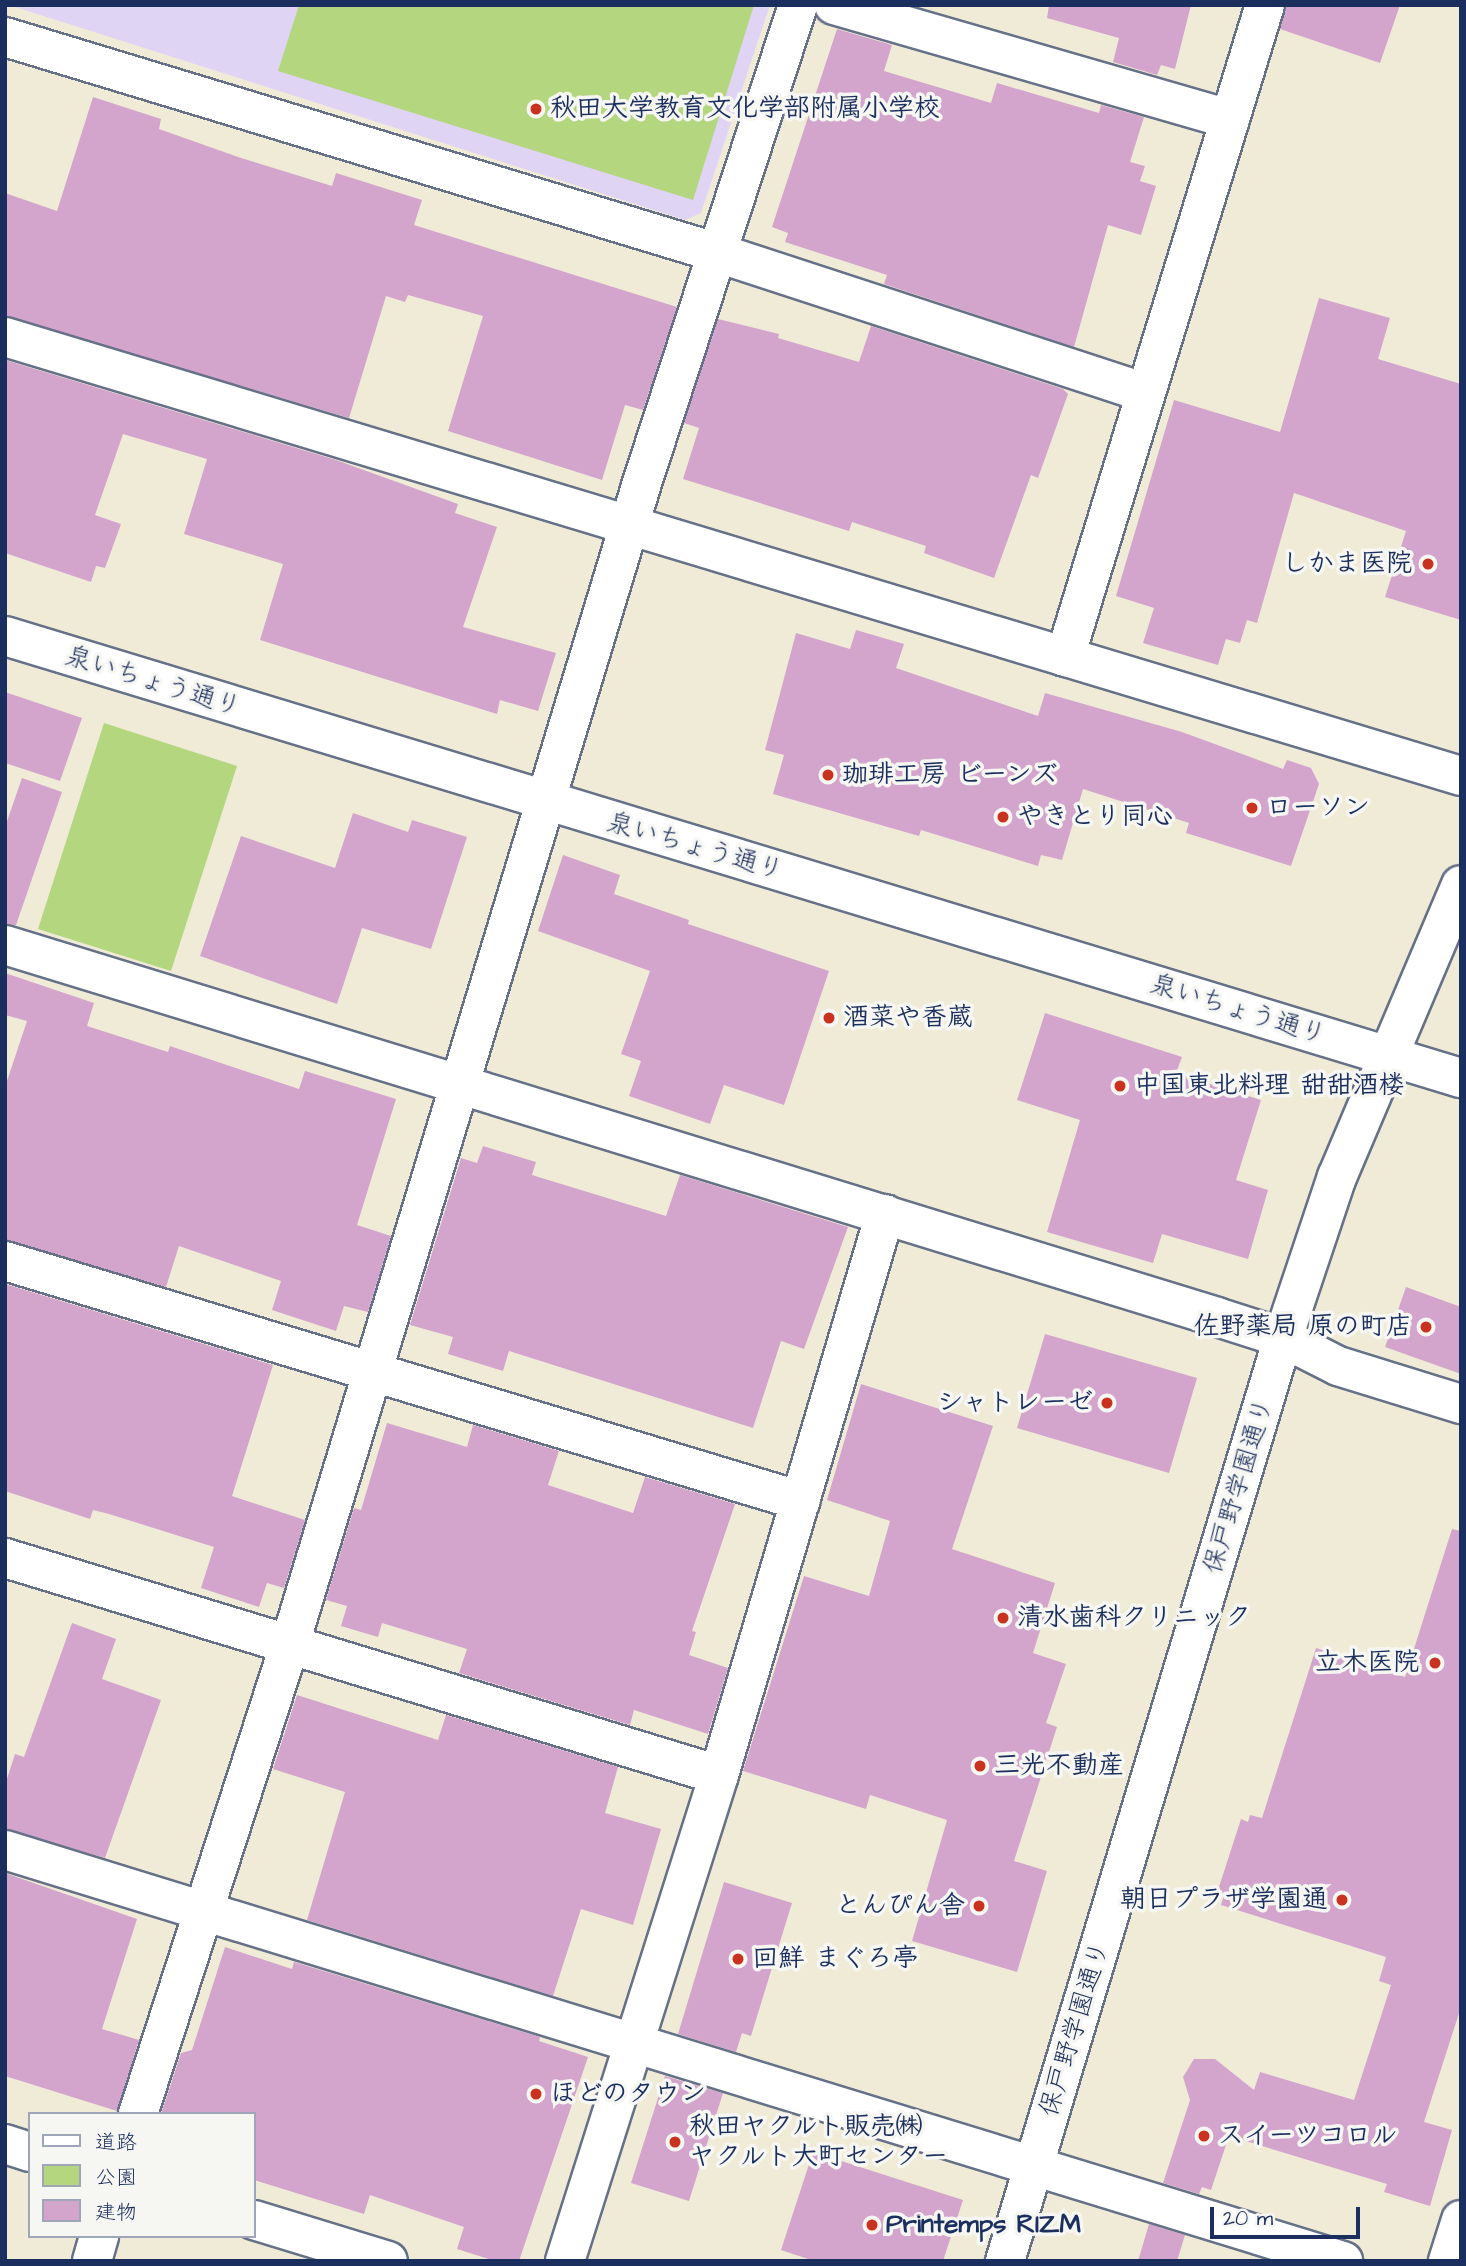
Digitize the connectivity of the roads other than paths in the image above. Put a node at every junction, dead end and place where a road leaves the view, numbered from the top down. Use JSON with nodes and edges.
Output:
{"nodes":[{"id":1,"x":798,"y":5,"type":"edge"},
{"id":2,"x":834,"y":5,"type":"edge"},
{"id":3,"x":1265,"y":5,"type":"edge"},
{"id":4,"x":5,"y":37,"type":"edge"},
{"id":5,"x":1230,"y":119,"type":"junction"},
{"id":6,"x":715,"y":252,"type":"junction"},
{"id":7,"x":5,"y":337,"type":"edge"},
{"id":8,"x":1143,"y":392,"type":"junction"},
{"id":9,"x":630,"y":523,"type":"junction"},
{"id":10,"x":5,"y":636,"type":"edge"},
{"id":11,"x":1065,"y":657,"type":"junction"},
{"id":12,"x":1461,"y":776,"type":"edge"},
{"id":13,"x":546,"y":803,"type":"junction"},
{"id":14,"x":1461,"y":885,"type":"edge"},
{"id":15,"x":5,"y":945,"type":"edge"},
{"id":16,"x":1386,"y":1055,"type":"junction"},
{"id":17,"x":1461,"y":1078,"type":"edge"},
{"id":18,"x":459,"y":1085,"type":"junction"},
{"id":19,"x":884,"y":1214,"type":"junction"},
{"id":20,"x":5,"y":1261,"type":"edge"},
{"id":21,"x":1283,"y":1338,"type":"junction"},
{"id":22,"x":371,"y":1374,"type":"junction"},
{"id":23,"x":1461,"y":1404,"type":"edge"},
{"id":24,"x":801,"y":1501,"type":"junction"},
{"id":25,"x":5,"y":1558,"type":"edge"},
{"id":26,"x":289,"y":1647,"type":"junction"},
{"id":27,"x":719,"y":1775,"type":"junction"},
{"id":28,"x":5,"y":1850,"type":"edge"},
{"id":29,"x":203,"y":1910,"type":"junction"},
{"id":30,"x":634,"y":2043,"type":"junction"},
{"id":31,"x":139,"y":2112,"type":"edge"},
{"id":32,"x":5,"y":2144,"type":"edge"},
{"id":33,"x":28,"y":2151,"type":"edge"},
{"id":34,"x":1033,"y":2168,"type":"junction"},
{"id":35,"x":1461,"y":2220,"type":"edge"},
{"id":36,"x":256,"y":2221,"type":"edge"},
{"id":37,"x":99,"y":2238,"type":"edge"},
{"id":38,"x":92,"y":2261,"type":"edge"},
{"id":39,"x":388,"y":2261,"type":"edge"},
{"id":40,"x":565,"y":2261,"type":"edge"},
{"id":41,"x":1005,"y":2261,"type":"edge"},
{"id":42,"x":1343,"y":2261,"type":"edge"},
{"id":43,"x":1448,"y":2261,"type":"edge"}],
"edges":[{"from":1,"to":6,"type":"street"},
{"from":2,"to":5,"type":"street"},
{"from":3,"to":5,"type":"street"},
{"from":4,"to":6,"type":"street"},
{"from":5,"to":8,"type":"street"},
{"from":6,"to":8,"type":"street"},
{"from":6,"to":9,"type":"street"},
{"from":7,"to":9,"type":"street"},
{"from":8,"to":11,"type":"street"},
{"from":9,"to":11,"type":"street"},
{"from":9,"to":13,"type":"street"},
{"from":10,"to":13,"type":"street","name":"泉いちょう通り"},
{"from":11,"to":12,"type":"street"},
{"from":13,"to":16,"type":"street","name":"泉いちょう通り"},
{"from":13,"to":18,"type":"street"},
{"from":14,"to":16,"type":"street","name":"保戸野学園通り"},
{"from":15,"to":18,"type":"street"},
{"from":16,"to":17,"type":"street","name":"泉いちょう通り"},
{"from":16,"to":21,"type":"street","name":"保戸野学園通り"},
{"from":18,"to":19,"type":"street"},
{"from":18,"to":22,"type":"street"},
{"from":19,"to":21,"type":"street"},
{"from":19,"to":24,"type":"street"},
{"from":20,"to":22,"type":"street"},
{"from":21,"to":23,"type":"street"},
{"from":21,"to":34,"type":"street","name":"保戸野学園通り"},
{"from":22,"to":24,"type":"street"},
{"from":22,"to":26,"type":"street"},
{"from":24,"to":27,"type":"street"},
{"from":25,"to":26,"type":"street"},
{"from":26,"to":27,"type":"street"},
{"from":26,"to":29,"type":"street"},
{"from":27,"to":30,"type":"street"},
{"from":28,"to":29,"type":"street"},
{"from":29,"to":30,"type":"street"},
{"from":29,"to":31,"type":"street"},
{"from":30,"to":34,"type":"street"},
{"from":30,"to":40,"type":"street"},
{"from":32,"to":33,"type":"street"},
{"from":34,"to":41,"type":"street","name":"保戸野学園通り"},
{"from":34,"to":42,"type":"street"},
{"from":35,"to":43,"type":"street"},
{"from":36,"to":39,"type":"street"},
{"from":37,"to":38,"type":"street"}]}
